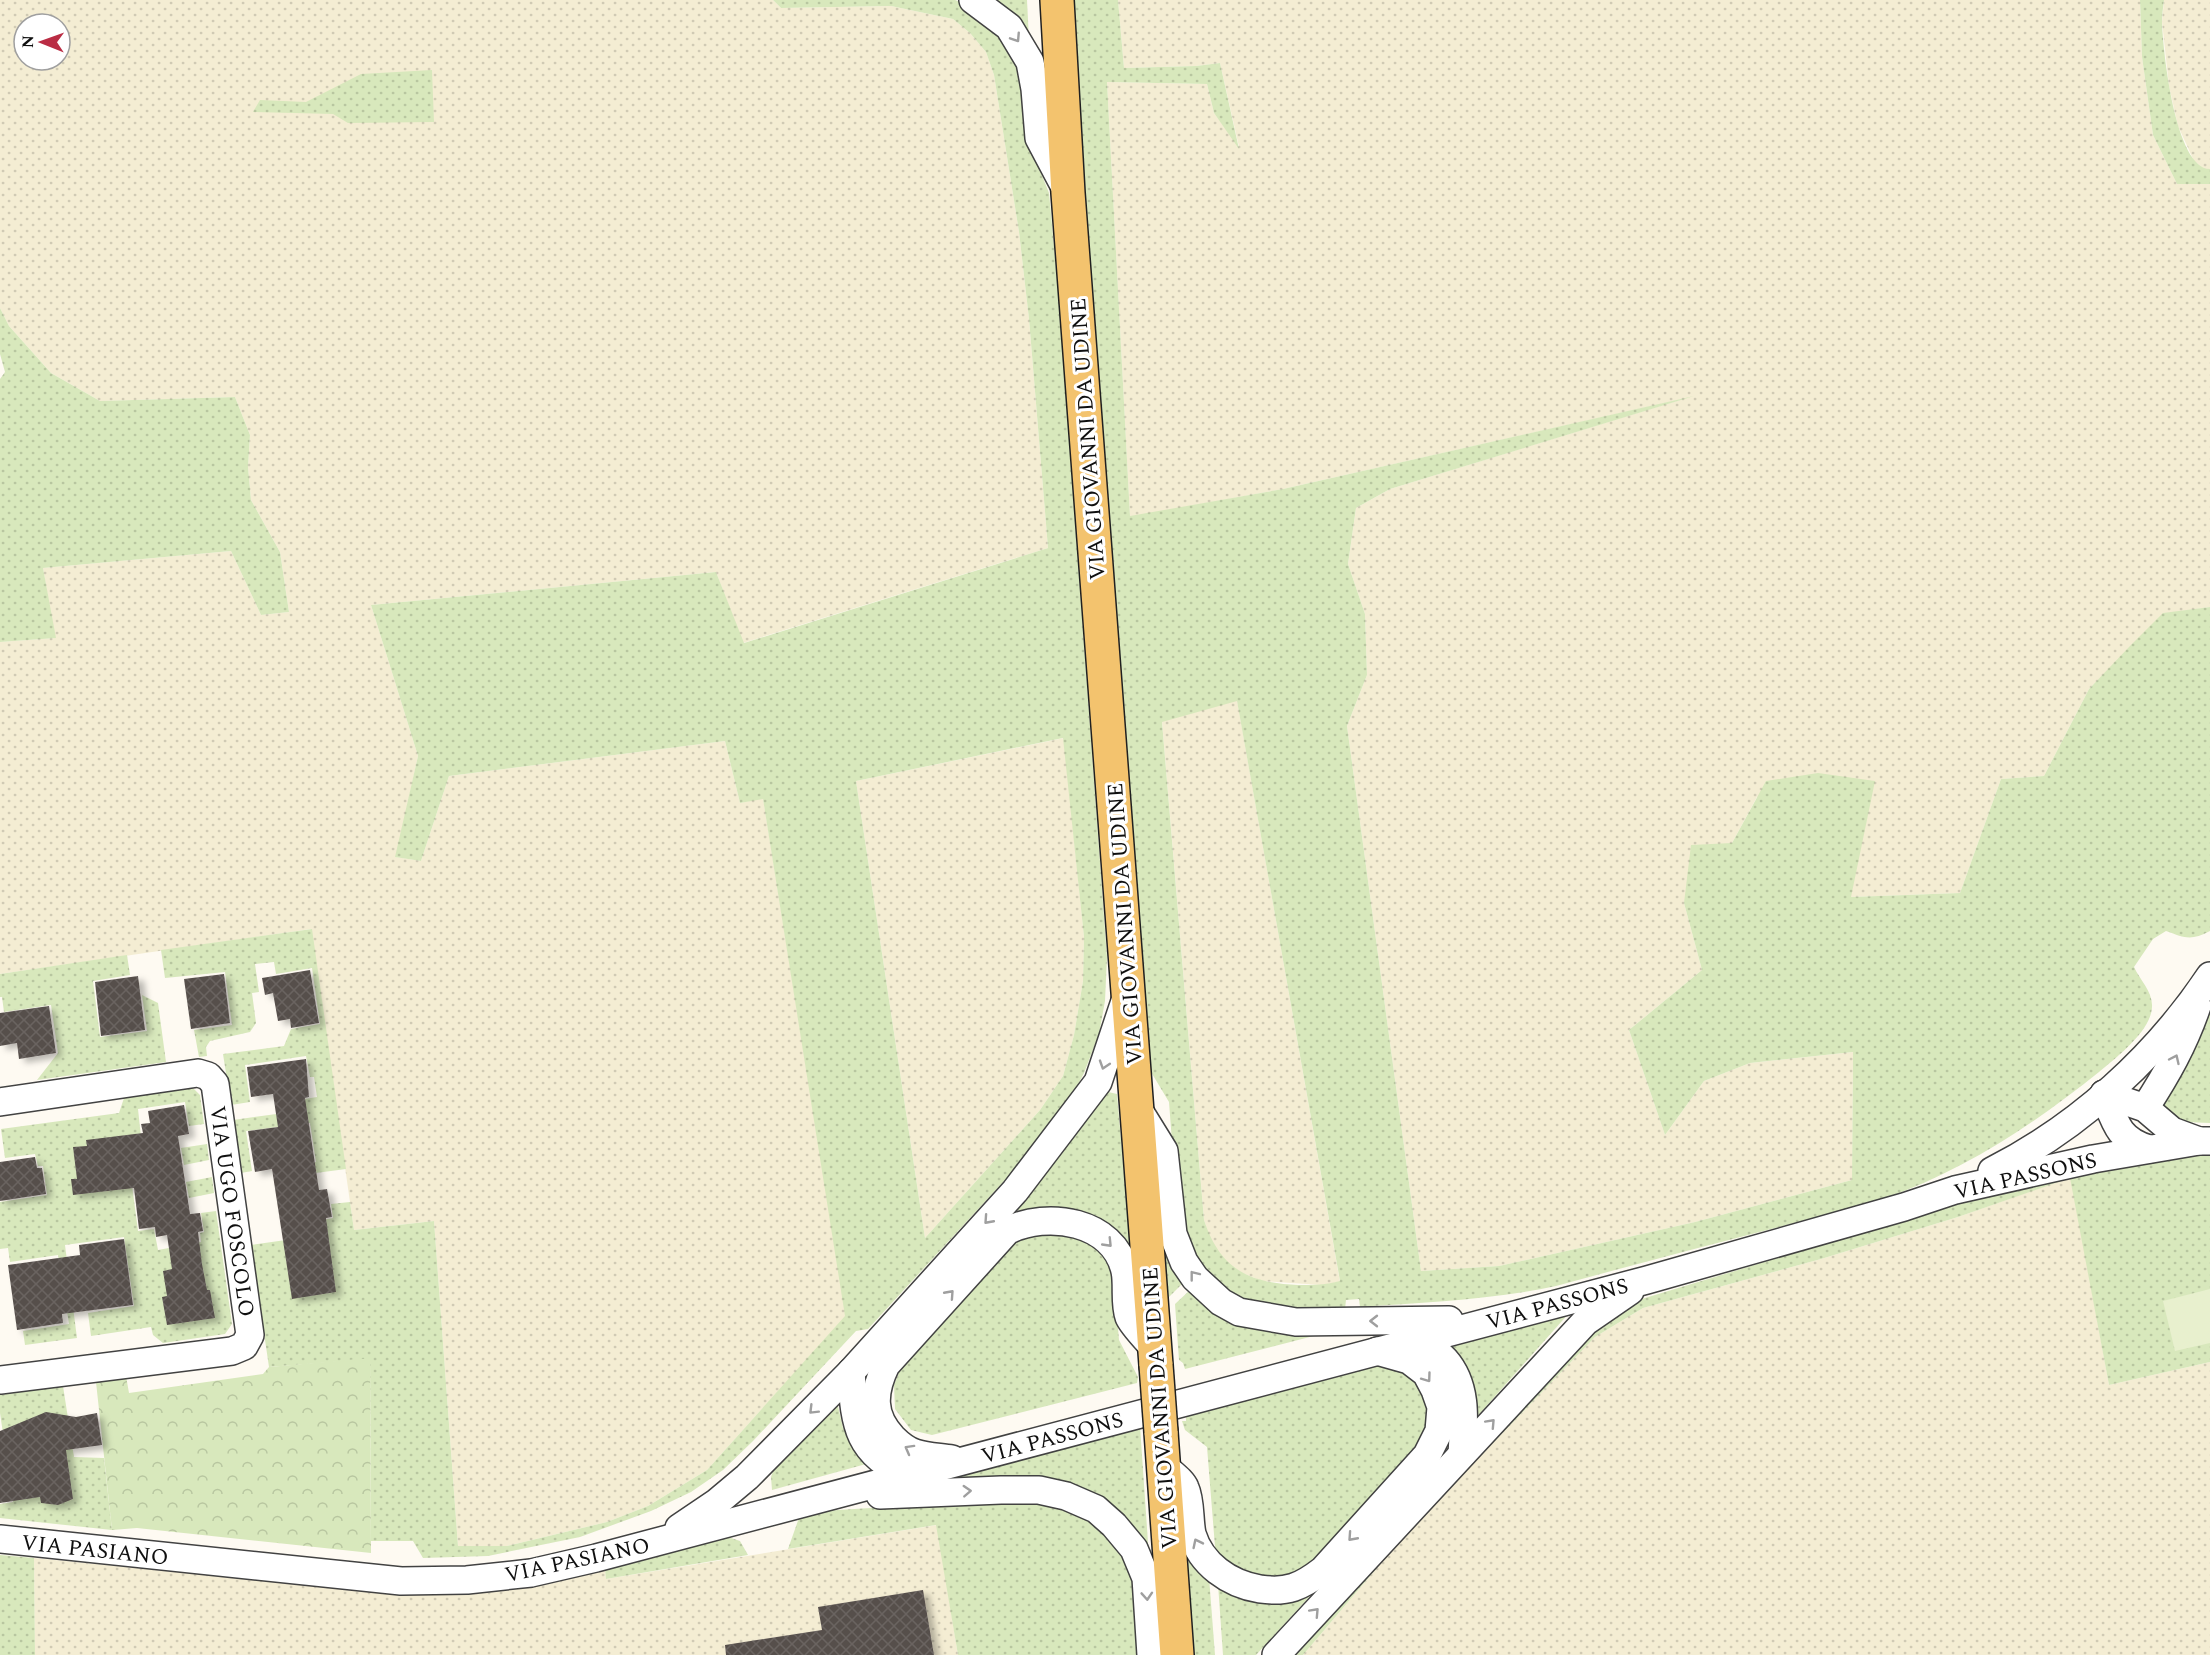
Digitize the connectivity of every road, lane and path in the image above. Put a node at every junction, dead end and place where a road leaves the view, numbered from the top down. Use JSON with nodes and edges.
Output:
{"nodes":[{"id":1,"x":973,"y":0,"type":"edge"},
{"id":2,"x":1057,"y":0,"type":"edge"},
{"id":3,"x":1068,"y":193,"type":"junction"},
{"id":4,"x":2207,"y":980,"type":"edge"},
{"id":5,"x":1129,"y":989,"type":"junction"},
{"id":6,"x":2104,"y":1094,"type":"junction"},
{"id":7,"x":0,"y":1102,"type":"edge"},
{"id":8,"x":2145,"y":1108,"type":"junction"},
{"id":9,"x":1138,"y":1109,"type":"junction"},
{"id":10,"x":2204,"y":1141,"type":"edge"},
{"id":11,"x":2149,"y":1149,"type":"junction"},
{"id":12,"x":1955,"y":1190,"type":"junction"},
{"id":13,"x":1647,"y":1280,"type":"junction"},
{"id":14,"x":1495,"y":1319,"type":"junction"},
{"id":15,"x":1419,"y":1338,"type":"junction"},
{"id":16,"x":1377,"y":1351,"type":"junction"},
{"id":17,"x":1155,"y":1357,"type":"junction"},
{"id":18,"x":851,"y":1372,"type":"junction"},
{"id":19,"x":0,"y":1380,"type":"edge"},
{"id":20,"x":1462,"y":1454,"type":"junction"},
{"id":21,"x":965,"y":1460,"type":"junction"},
{"id":22,"x":1163,"y":1465,"type":"junction"},
{"id":23,"x":910,"y":1476,"type":"junction"},
{"id":24,"x":747,"y":1477,"type":"junction"},
{"id":25,"x":825,"y":1498,"type":"junction"},
{"id":26,"x":764,"y":1514,"type":"junction"},
{"id":27,"x":0,"y":1539,"type":"edge"},
{"id":28,"x":660,"y":1540,"type":"junction"},
{"id":29,"x":1151,"y":1655,"type":"edge"},
{"id":30,"x":1177,"y":1655,"type":"edge"},
{"id":31,"x":1276,"y":1655,"type":"edge"}],
"edges":[{"from":1,"to":3,"type":"street","one_way":true},
{"from":2,"to":3,"type":"main road","name":"VIA GIOVANNI DA UDINE"},
{"from":3,"to":5,"type":"main road","name":"VIA GIOVANNI DA UDINE"},
{"from":4,"to":6,"type":"street"},
{"from":8,"to":4,"type":"street","one_way":true},
{"from":5,"to":9,"type":"main road","name":"VIA GIOVANNI DA UDINE"},
{"from":5,"to":18,"type":"street","one_way":true},
{"from":6,"to":8,"type":"street","name":"VIA PASSONS"},
{"from":6,"to":11,"type":"street","name":"VIA PASSONS"},
{"from":6,"to":12,"type":"street"},
{"from":7,"to":19,"type":"street","name":"VIA UGO FOSCOLO"},
{"from":8,"to":10,"type":"street","name":"VIA PASSONS"},
{"from":14,"to":9,"type":"street","one_way":true},
{"from":9,"to":17,"type":"main road","name":"VIA GIOVANNI DA UDINE"},
{"from":10,"to":11,"type":"street","name":"VIA PASSONS"},
{"from":11,"to":12,"type":"street","name":"VIA PASSONS"},
{"from":12,"to":13,"type":"street","name":"VIA PASSONS"},
{"from":13,"to":14,"type":"street","name":"VIA PASSONS"},
{"from":20,"to":13,"type":"street","one_way":true},
{"from":14,"to":15,"type":"street","name":"VIA PASSONS"},
{"from":15,"to":16,"type":"street","name":"VIA PASSONS"},
{"from":15,"to":20,"type":"street"},
{"from":16,"to":21,"type":"street","name":"VIA PASSONS"},
{"from":16,"to":22,"type":"street","one_way":true},
{"from":21,"to":17,"type":"street","one_way":true},
{"from":17,"to":22,"type":"main road","name":"VIA GIOVANNI DA UDINE","bridge":true},
{"from":18,"to":23,"type":"street"},
{"from":18,"to":24,"type":"street","one_way":true},
{"from":31,"to":20,"type":"street","one_way":true},
{"from":21,"to":23,"type":"street","name":"VIA PASIANO"},
{"from":22,"to":30,"type":"main road","name":"VIA GIOVANNI DA UDINE"},
{"from":23,"to":25,"type":"street","name":"VIA PASIANO"},
{"from":24,"to":26,"type":"street"},
{"from":24,"to":28,"type":"street"},
{"from":25,"to":26,"type":"street","name":"VIA PASIANO"},
{"from":25,"to":29,"type":"street","one_way":true},
{"from":26,"to":28,"type":"street","name":"VIA PASIANO"},
{"from":27,"to":28,"type":"street","name":"VIA PASIANO"}]}
